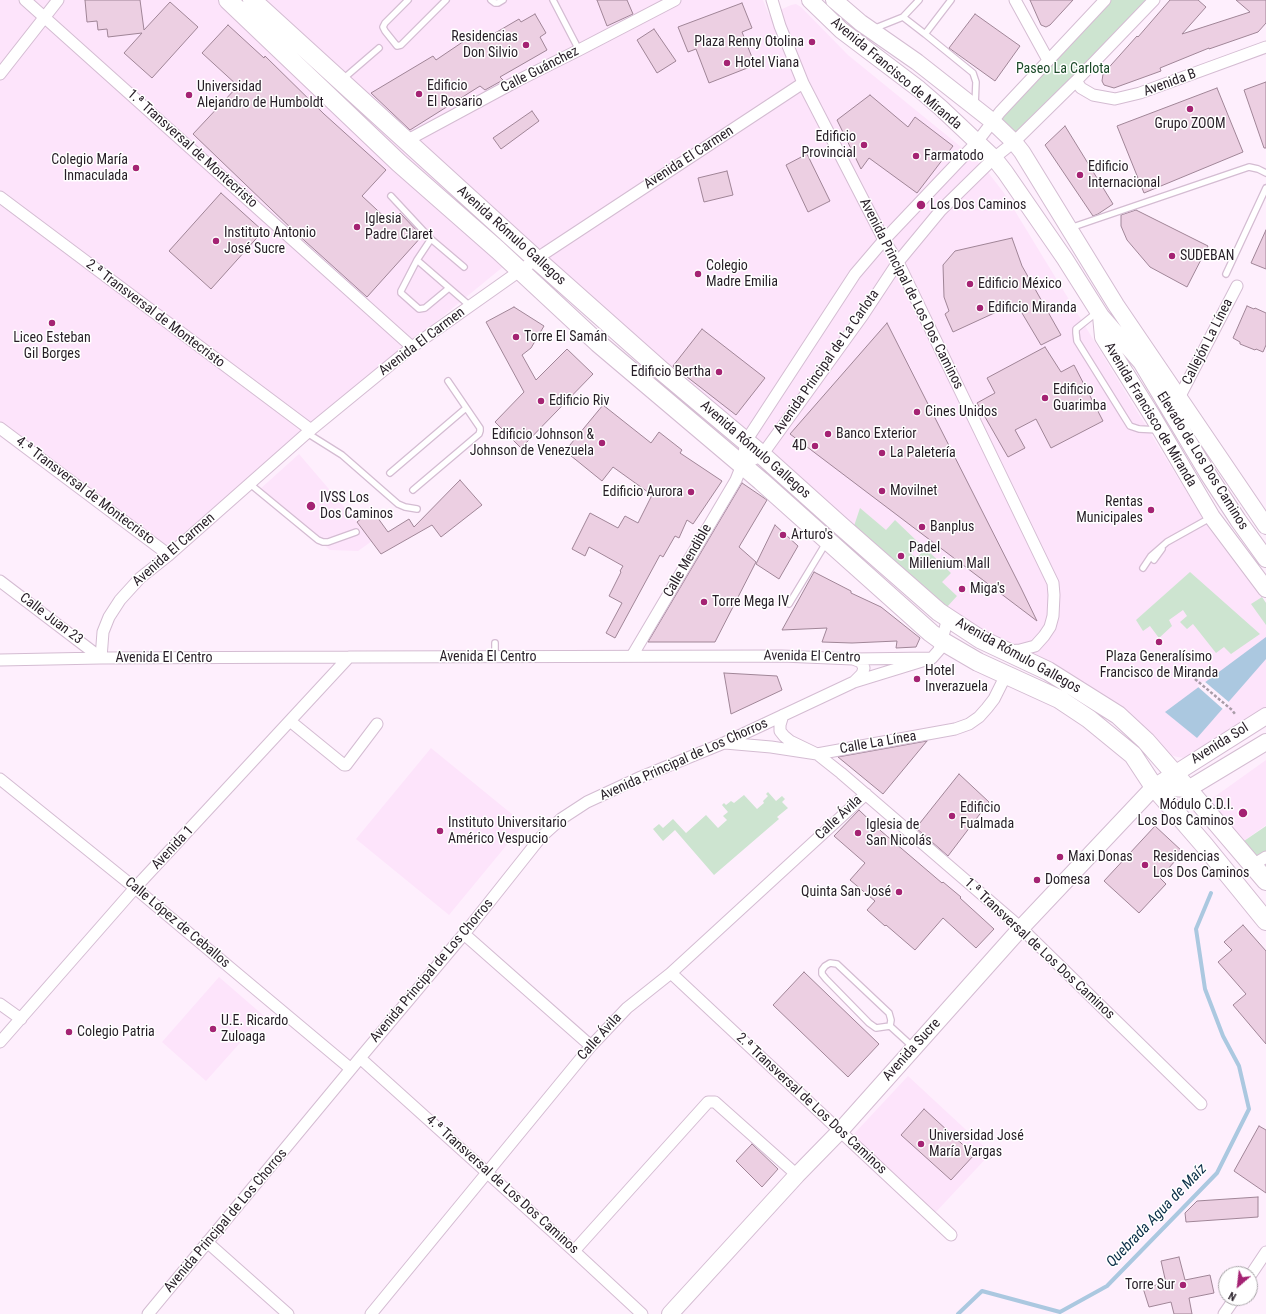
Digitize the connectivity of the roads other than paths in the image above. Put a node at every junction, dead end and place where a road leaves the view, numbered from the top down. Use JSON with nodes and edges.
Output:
{"nodes":[{"id":1,"x":25,"y":0,"type":"edge"},
{"id":2,"x":58,"y":0,"type":"edge"},
{"id":3,"x":228,"y":0,"type":"edge"},
{"id":4,"x":252,"y":0,"type":"edge"},
{"id":5,"x":408,"y":0,"type":"edge"},
{"id":6,"x":446,"y":0,"type":"edge"},
{"id":7,"x":491,"y":0,"type":"edge"},
{"id":8,"x":502,"y":0,"type":"edge"},
{"id":9,"x":553,"y":0,"type":"edge"},
{"id":10,"x":675,"y":0,"type":"edge"},
{"id":11,"x":772,"y":0,"type":"edge"},
{"id":12,"x":810,"y":0,"type":"edge"},
{"id":13,"x":834,"y":0,"type":"edge"},
{"id":14,"x":919,"y":0,"type":"edge"},
{"id":15,"x":951,"y":0,"type":"edge"},
{"id":16,"x":1015,"y":0,"type":"edge"},
{"id":17,"x":1104,"y":0,"type":"edge"},
{"id":18,"x":1154,"y":0,"type":"edge"},
{"id":19,"x":44,"y":17,"type":"junction"},
{"id":20,"x":903,"y":17,"type":"junction"},
{"id":21,"x":872,"y":30,"type":"junction"},
{"id":22,"x":925,"y":34,"type":"junction"},
{"id":23,"x":1266,"y":47,"type":"edge"},
{"id":24,"x":379,"y":48,"type":"dead end"},
{"id":25,"x":579,"y":50,"type":"junction"},
{"id":26,"x":1048,"y":60,"type":"junction"},
{"id":27,"x":0,"y":74,"type":"edge"},
{"id":28,"x":340,"y":81,"type":"junction"},
{"id":29,"x":1076,"y":82,"type":"junction"},
{"id":30,"x":803,"y":83,"type":"junction"},
{"id":31,"x":975,"y":107,"type":"junction"},
{"id":32,"x":992,"y":121,"type":"junction"},
{"id":33,"x":406,"y":142,"type":"junction"},
{"id":34,"x":977,"y":142,"type":"junction"},
{"id":35,"x":1014,"y":142,"type":"junction"},
{"id":36,"x":994,"y":158,"type":"junction"},
{"id":37,"x":1266,"y":173,"type":"edge"},
{"id":38,"x":1266,"y":188,"type":"edge"},
{"id":39,"x":391,"y":196,"type":"dead end"},
{"id":40,"x":0,"y":197,"type":"edge"},
{"id":41,"x":1069,"y":228,"type":"junction"},
{"id":42,"x":431,"y":239,"type":"junction"},
{"id":43,"x":884,"y":240,"type":"junction"},
{"id":44,"x":536,"y":259,"type":"junction"},
{"id":45,"x":418,"y":260,"type":"junction"},
{"id":46,"x":898,"y":262,"type":"junction"},
{"id":47,"x":464,"y":267,"type":"dead end"},
{"id":48,"x":520,"y":271,"type":"junction"},
{"id":49,"x":1226,"y":274,"type":"dead end"},
{"id":50,"x":1237,"y":286,"type":"dead end"},
{"id":51,"x":449,"y":288,"type":"junction"},
{"id":52,"x":1116,"y":304,"type":"junction"},
{"id":53,"x":470,"y":306,"type":"junction"},
{"id":54,"x":1100,"y":314,"type":"junction"},
{"id":55,"x":412,"y":347,"type":"junction"},
{"id":56,"x":1140,"y":362,"type":"junction"},
{"id":57,"x":448,"y":381,"type":"dead end"},
{"id":58,"x":1179,"y":398,"type":"junction"},
{"id":59,"x":466,"y":408,"type":"junction"},
{"id":60,"x":0,"y":428,"type":"edge"},
{"id":61,"x":1161,"y":430,"type":"junction"},
{"id":62,"x":309,"y":432,"type":"junction"},
{"id":63,"x":746,"y":441,"type":"junction"},
{"id":64,"x":762,"y":454,"type":"junction"},
{"id":65,"x":742,"y":465,"type":"junction"},
{"id":66,"x":390,"y":473,"type":"dead end"},
{"id":67,"x":250,"y":484,"type":"junction"},
{"id":68,"x":412,"y":490,"type":"dead end"},
{"id":69,"x":417,"y":509,"type":"dead end"},
{"id":70,"x":1212,"y":517,"type":"junction"},
{"id":71,"x":1266,"y":526,"type":"edge"},
{"id":72,"x":356,"y":532,"type":"dead end"},
{"id":73,"x":827,"y":541,"type":"junction"},
{"id":74,"x":1167,"y":542,"type":"junction"},
{"id":75,"x":169,"y":555,"type":"junction"},
{"id":76,"x":1266,"y":559,"type":"edge"},
{"id":77,"x":1154,"y":560,"type":"dead end"},
{"id":78,"x":1143,"y":568,"type":"dead end"},
{"id":79,"x":0,"y":581,"type":"edge"},
{"id":80,"x":1266,"y":589,"type":"edge"},
{"id":81,"x":789,"y":604,"type":"dead end"},
{"id":82,"x":948,"y":618,"type":"junction"},
{"id":83,"x":942,"y":641,"type":"junction"},
{"id":84,"x":495,"y":642,"type":"dead end"},
{"id":85,"x":1005,"y":651,"type":"junction"},
{"id":86,"x":495,"y":656,"type":"junction"},
{"id":87,"x":632,"y":656,"type":"junction"},
{"id":88,"x":349,"y":657,"type":"junction"},
{"id":89,"x":101,"y":658,"type":"junction"},
{"id":90,"x":932,"y":658,"type":"junction"},
{"id":91,"x":853,"y":659,"type":"junction"},
{"id":92,"x":879,"y":659,"type":"junction"},
{"id":93,"x":0,"y":660,"type":"edge"},
{"id":94,"x":884,"y":672,"type":"junction"},
{"id":95,"x":1006,"y":675,"type":"junction"},
{"id":96,"x":854,"y":682,"type":"junction"},
{"id":97,"x":783,"y":715,"type":"junction"},
{"id":98,"x":1266,"y":716,"type":"edge"},
{"id":99,"x":290,"y":721,"type":"junction"},
{"id":100,"x":377,"y":724,"type":"dead end"},
{"id":101,"x":1266,"y":742,"type":"edge"},
{"id":102,"x":724,"y":743,"type":"junction"},
{"id":103,"x":816,"y":754,"type":"junction"},
{"id":104,"x":1174,"y":773,"type":"junction"},
{"id":105,"x":0,"y":779,"type":"edge"},
{"id":106,"x":1154,"y":787,"type":"junction"},
{"id":107,"x":1188,"y":789,"type":"junction"},
{"id":108,"x":866,"y":794,"type":"junction"},
{"id":109,"x":1259,"y":861,"type":"edge"},
{"id":110,"x":1266,"y":881,"type":"edge"},
{"id":111,"x":135,"y":888,"type":"junction"},
{"id":112,"x":1266,"y":921,"type":"edge"},
{"id":113,"x":1021,"y":928,"type":"junction"},
{"id":114,"x":464,"y":934,"type":"junction"},
{"id":115,"x":671,"y":974,"type":"junction"},
{"id":116,"x":0,"y":1004,"type":"edge"},
{"id":117,"x":21,"y":1019,"type":"junction"},
{"id":118,"x":890,"y":1026,"type":"junction"},
{"id":119,"x":0,"y":1042,"type":"edge"},
{"id":120,"x":591,"y":1046,"type":"junction"},
{"id":121,"x":914,"y":1048,"type":"junction"},
{"id":122,"x":360,"y":1058,"type":"junction"},
{"id":123,"x":351,"y":1069,"type":"junction"},
{"id":124,"x":1201,"y":1104,"type":"dead end"},
{"id":125,"x":840,"y":1131,"type":"junction"},
{"id":126,"x":487,"y":1171,"type":"junction"},
{"id":127,"x":797,"y":1175,"type":"junction"},
{"id":128,"x":951,"y":1235,"type":"dead end"},
{"id":129,"x":207,"y":1242,"type":"junction"},
{"id":130,"x":574,"y":1251,"type":"junction"},
{"id":131,"x":1266,"y":1252,"type":"edge"},
{"id":132,"x":1257,"y":1266,"type":"edge"},
{"id":133,"x":148,"y":1314,"type":"edge"},
{"id":134,"x":288,"y":1314,"type":"edge"},
{"id":135,"x":371,"y":1314,"type":"edge"},
{"id":136,"x":642,"y":1314,"type":"edge"},
{"id":137,"x":670,"y":1314,"type":"edge"}],
"edges":[{"from":1,"to":19,"type":"street","name":"1.ª Transversal de Montecristo"},
{"from":2,"to":19,"type":"street"},
{"from":3,"to":48,"type":"main road","name":"Avenida Rómulo Gallegos"},
{"from":4,"to":28,"type":"main road","name":"Avenida Rómulo Gallegos"},
{"from":5,"to":6,"type":"lane"},
{"from":7,"to":8,"type":"lane"},
{"from":9,"to":25,"type":"lane"},
{"from":10,"to":25,"type":"street","name":"Calle Guánchez"},
{"from":11,"to":30,"type":"street","name":"Avenida Principal de Los Dos Caminos"},
{"from":12,"to":34,"type":"main road","name":"Avenida Francisco de Miranda"},
{"from":13,"to":21,"type":"main road","name":"Avenida Francisco de Miranda"},
{"from":14,"to":20,"type":"lane"},
{"from":15,"to":22,"type":"lane"},
{"from":16,"to":26,"type":"street"},
{"from":17,"to":26,"type":"street","name":"Avenida Principal de La Carlota"},
{"from":18,"to":29,"type":"street","name":"Avenida Principal de La Carlota"},
{"from":19,"to":27,"type":"street"},
{"from":19,"to":55,"type":"street","name":"1.ª Transversal de Montecristo"},
{"from":20,"to":21,"type":"lane"},
{"from":20,"to":22,"type":"lane"},
{"from":21,"to":31,"type":"main road","name":"Avenida Francisco de Miranda"},
{"from":22,"to":31,"type":"lane"},
{"from":23,"to":29,"type":"street","name":"Avenida B"},
{"from":24,"to":28,"type":"lane"},
{"from":25,"to":33,"type":"street","name":"Calle Guánchez"},
{"from":26,"to":32,"type":"street","name":"Avenida Principal de La Carlota"},
{"from":28,"to":33,"type":"main road","name":"Avenida Rómulo Gallegos"},
{"from":29,"to":35,"type":"street","name":"Avenida Principal de La Carlota"},
{"from":30,"to":43,"type":"street","name":"Avenida Principal de Los Dos Caminos"},
{"from":30,"to":44,"type":"street","name":"Avenida El Carmen"},
{"from":31,"to":32,"type":"main road","name":"Avenida Francisco de Miranda"},
{"from":32,"to":34,"type":"street","name":"Avenida Principal de La Carlota"},
{"from":32,"to":35,"type":"main road","name":"Avenida Francisco de Miranda"},
{"from":33,"to":44,"type":"main road","name":"Avenida Rómulo Gallegos"},
{"from":34,"to":36,"type":"main road","name":"Avenida Francisco de Miranda"},
{"from":34,"to":43,"type":"street","name":"Avenida Principal de La Carlota"},
{"from":35,"to":36,"type":"street","name":"Avenida Principal de La Carlota"},
{"from":35,"to":41,"type":"main road","name":"Avenida Francisco de Miranda"},
{"from":36,"to":46,"type":"street","name":"Avenida Principal de La Carlota"},
{"from":36,"to":54,"type":"main road","name":"Avenida Francisco de Miranda"},
{"from":37,"to":41,"type":"lane"},
{"from":38,"to":49,"type":"lane"},
{"from":39,"to":42,"type":"lane"},
{"from":40,"to":62,"type":"street","name":"2.ª Transversal de Montecristo"},
{"from":41,"to":52,"type":"main road","name":"Avenida Francisco de Miranda"},
{"from":42,"to":45,"type":"lane"},
{"from":42,"to":47,"type":"lane"},
{"from":43,"to":46,"type":"street","name":"Avenida Principal de Los Dos Caminos"},
{"from":43,"to":63,"type":"street","name":"Avenida Principal de La Carlota"},
{"from":44,"to":48,"type":"street","name":"Avenida El Carmen"},
{"from":44,"to":63,"type":"main road","name":"Avenida Rómulo Gallegos"},
{"from":45,"to":51,"type":"lane"},
{"from":45,"to":51,"type":"lane"},
{"from":46,"to":64,"type":"street","name":"Avenida Principal de La Carlota"},
{"from":46,"to":85,"type":"street","name":"Avenida Principal de Los Dos Caminos"},
{"from":48,"to":53,"type":"street","name":"Avenida El Carmen"},
{"from":48,"to":65,"type":"main road","name":"Avenida Rómulo Gallegos"},
{"from":50,"to":58,"type":"street","name":"Callejón La Línea"},
{"from":51,"to":53,"type":"lane"},
{"from":52,"to":56,"type":"main road","name":"Elevado de Los Dos Caminos"},
{"from":52,"to":58,"type":"main road","name":"Avenida Francisco de Miranda"},
{"from":53,"to":55,"type":"street","name":"Avenida El Carmen"},
{"from":54,"to":56,"type":"main road","name":"Elevado de Los Dos Caminos"},
{"from":54,"to":61,"type":"main road","name":"Avenida Francisco de Miranda"},
{"from":54,"to":61,"type":"lane"},
{"from":55,"to":62,"type":"street","name":"Avenida El Carmen"},
{"from":56,"to":76,"type":"main road","name":"Elevado de Los Dos Caminos"},
{"from":57,"to":59,"type":"lane"},
{"from":58,"to":71,"type":"main road","name":"Avenida Francisco de Miranda"},
{"from":59,"to":66,"type":"lane"},
{"from":59,"to":68,"type":"lane"},
{"from":60,"to":75,"type":"street","name":"4.ª Transversal de Montecristo"},
{"from":61,"to":70,"type":"main road","name":"Avenida Francisco de Miranda"},
{"from":62,"to":67,"type":"street","name":"Avenida El Carmen"},
{"from":62,"to":69,"type":"lane"},
{"from":63,"to":64,"type":"main road","name":"Avenida Rómulo Gallegos"},
{"from":63,"to":65,"type":"street","name":"Avenida Principal de La Carlota"},
{"from":64,"to":65,"type":"street","name":"Avenida Principal de La Carlota"},
{"from":64,"to":82,"type":"main road","name":"Avenida Rómulo Gallegos"},
{"from":65,"to":73,"type":"main road","name":"Avenida Rómulo Gallegos"},
{"from":65,"to":87,"type":"street","name":"Calle Mendible"},
{"from":67,"to":72,"type":"lane"},
{"from":67,"to":75,"type":"street","name":"Avenida El Carmen"},
{"from":70,"to":74,"type":"lane"},
{"from":70,"to":80,"type":"main road","name":"Avenida Francisco de Miranda"},
{"from":73,"to":81,"type":"lane"},
{"from":73,"to":83,"type":"main road","name":"Avenida Rómulo Gallegos"},
{"from":74,"to":77,"type":"lane"},
{"from":74,"to":78,"type":"lane"},
{"from":75,"to":89,"type":"street","name":"Avenida El Carmen"},
{"from":79,"to":89,"type":"street","name":"Calle Juan 23"},
{"from":82,"to":83,"type":"street"},
{"from":82,"to":85,"type":"main road","name":"Avenida Rómulo Gallegos"},
{"from":83,"to":90,"type":"street"},
{"from":83,"to":95,"type":"main road","name":"Avenida Rómulo Gallegos"},
{"from":84,"to":86,"type":"lane"},
{"from":85,"to":104,"type":"main road","name":"Avenida Rómulo Gallegos"},
{"from":86,"to":87,"type":"street","name":"Avenida El Centro"},
{"from":86,"to":88,"type":"street","name":"Avenida El Centro"},
{"from":87,"to":91,"type":"street","name":"Avenida El Centro"},
{"from":88,"to":89,"type":"street","name":"Avenida El Centro"},
{"from":88,"to":99,"type":"street","name":"Avenida 1"},
{"from":89,"to":93,"type":"street","name":"Avenida El Centro"},
{"from":90,"to":92,"type":"street","name":"Avenida El Centro"},
{"from":90,"to":94,"type":"street","name":"Avenida Principal de Los Chorros"},
{"from":91,"to":92,"type":"street","name":"Avenida El Centro"},
{"from":91,"to":96,"type":"street"},
{"from":92,"to":94,"type":"street"},
{"from":94,"to":96,"type":"street","name":"Avenida Principal de Los Chorros"},
{"from":95,"to":103,"type":"street","name":"Calle La Línea"},
{"from":95,"to":106,"type":"main road","name":"Avenida Rómulo Gallegos"},
{"from":96,"to":97,"type":"street","name":"Avenida Principal de Los Chorros"},
{"from":97,"to":102,"type":"street","name":"Avenida Principal de Los Chorros"},
{"from":97,"to":103,"type":"street","name":"Avenida Principal de Los Chorros"},
{"from":98,"to":104,"type":"main road","name":"Avenida Sol"},
{"from":99,"to":100,"type":"street"},
{"from":99,"to":111,"type":"street","name":"Avenida 1"},
{"from":101,"to":107,"type":"main road","name":"Avenida Sol"},
{"from":102,"to":103,"type":"street","name":"Calle La Línea"},
{"from":102,"to":114,"type":"street","name":"Avenida Principal de Los Chorros"},
{"from":103,"to":108,"type":"street","name":"1.ª Transversal de Los Dos Caminos"},
{"from":104,"to":106,"type":"main road","name":"Avenida Sol"},
{"from":104,"to":107,"type":"main road","name":"Avenida Rómulo Gallegos"},
{"from":105,"to":111,"type":"street","name":"Calle López de Ceballos"},
{"from":106,"to":107,"type":"main road"},
{"from":106,"to":112,"type":"main road","name":"Avenida Rómulo Gallegos"},
{"from":106,"to":113,"type":"main road","name":"Avenida Sucre"},
{"from":107,"to":109,"type":"main road","name":"Avenida Rómulo Gallegos"},
{"from":108,"to":113,"type":"street","name":"1.ª Transversal de Los Dos Caminos"},
{"from":108,"to":115,"type":"street","name":"Calle Ávila"},
{"from":109,"to":110,"type":"main road","name":"Avenida Rómulo Gallegos"},
{"from":111,"to":117,"type":"street","name":"Avenida 1"},
{"from":111,"to":123,"type":"street","name":"Calle López de Ceballos"},
{"from":113,"to":121,"type":"main road","name":"Avenida Sucre"},
{"from":113,"to":124,"type":"street","name":"1.ª Transversal de Los Dos Caminos"},
{"from":114,"to":120,"type":"street"},
{"from":114,"to":122,"type":"street","name":"Avenida Principal de Los Chorros"},
{"from":115,"to":120,"type":"street","name":"Calle Ávila"},
{"from":115,"to":125,"type":"street","name":"2.ª Transversal de Los Dos Caminos"},
{"from":116,"to":117,"type":"street"},
{"from":117,"to":119,"type":"street","name":"Avenida 1"},
{"from":118,"to":118,"type":"lane"},
{"from":118,"to":121,"type":"lane"},
{"from":120,"to":126,"type":"street","name":"Calle Ávila"},
{"from":121,"to":125,"type":"main road","name":"Avenida Sucre"},
{"from":122,"to":123,"type":"street","name":"Avenida Principal de Los Chorros"},
{"from":122,"to":126,"type":"street","name":"4.ª Transversal de Los Dos Caminos"},
{"from":123,"to":129,"type":"street","name":"Avenida Principal de Los Chorros"},
{"from":125,"to":127,"type":"main road","name":"Avenida Sucre"},
{"from":125,"to":128,"type":"street","name":"2.ª Transversal de Los Dos Caminos"},
{"from":126,"to":130,"type":"street","name":"4.ª Transversal de Los Dos Caminos"},
{"from":126,"to":135,"type":"street","name":"Calle Ávila"},
{"from":127,"to":130,"type":"street"},
{"from":127,"to":137,"type":"main road","name":"Avenida Sucre"},
{"from":129,"to":133,"type":"street","name":"Avenida Principal de Los Chorros"},
{"from":129,"to":134,"type":"street"},
{"from":130,"to":136,"type":"street","name":"4.ª Transversal de Los Dos Caminos"},
{"from":131,"to":132,"type":"street"}]}
